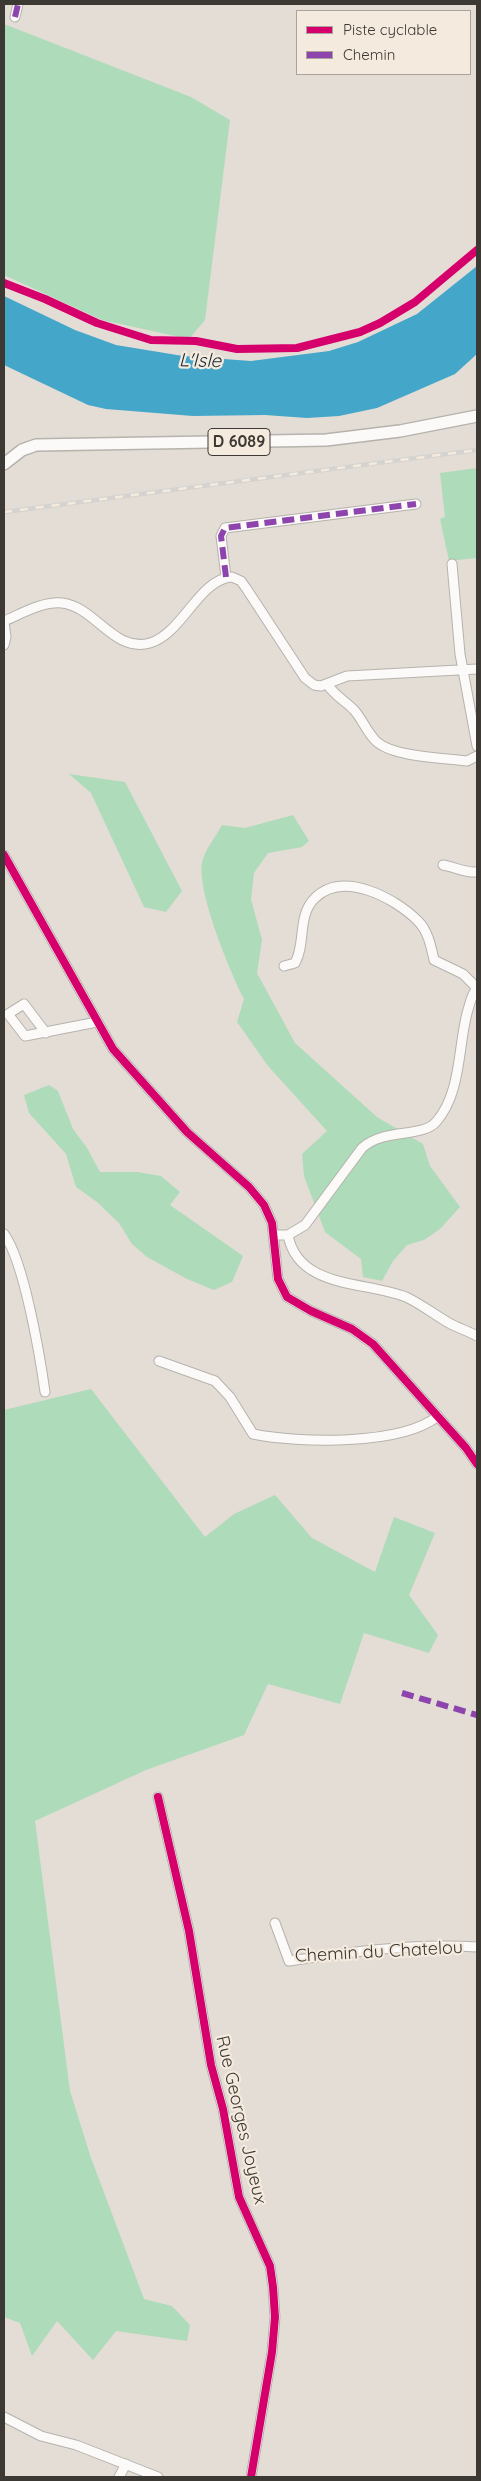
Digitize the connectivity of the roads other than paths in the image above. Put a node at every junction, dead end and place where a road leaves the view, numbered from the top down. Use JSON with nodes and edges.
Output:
{"nodes":[{"id":1,"x":18,"y":4,"type":"edge"},
{"id":2,"x":14,"y":17,"type":"dead end"},
{"id":3,"x":477,"y":416,"type":"edge"},
{"id":4,"x":4,"y":464,"type":"edge"},
{"id":5,"x":416,"y":504,"type":"dead end"},
{"id":6,"x":452,"y":564,"type":"dead end"},
{"id":7,"x":226,"y":577,"type":"junction"},
{"id":8,"x":4,"y":621,"type":"edge"},
{"id":9,"x":4,"y":645,"type":"edge"},
{"id":10,"x":477,"y":669,"type":"edge"},
{"id":11,"x":463,"y":670,"type":"junction"},
{"id":12,"x":327,"y":684,"type":"junction"},
{"id":13,"x":477,"y":746,"type":"edge"},
{"id":14,"x":477,"y":756,"type":"edge"},
{"id":15,"x":4,"y":855,"type":"edge"},
{"id":16,"x":443,"y":865,"type":"dead end"},
{"id":17,"x":477,"y":872,"type":"edge"},
{"id":18,"x":284,"y":966,"type":"dead end"},
{"id":19,"x":477,"y":988,"type":"edge"},
{"id":20,"x":97,"y":1021,"type":"junction"},
{"id":21,"x":46,"y":1033,"type":"dead end"},
{"id":22,"x":4,"y":1234,"type":"edge"},
{"id":23,"x":273,"y":1235,"type":"junction"},
{"id":24,"x":288,"y":1235,"type":"junction"},
{"id":25,"x":477,"y":1336,"type":"edge"},
{"id":26,"x":159,"y":1361,"type":"dead end"},
{"id":27,"x":45,"y":1392,"type":"dead end"},
{"id":28,"x":438,"y":1416,"type":"junction"},
{"id":29,"x":477,"y":1464,"type":"edge"},
{"id":30,"x":158,"y":1797,"type":"dead end"},
{"id":31,"x":275,"y":1923,"type":"dead end"},
{"id":32,"x":477,"y":1947,"type":"edge"},
{"id":33,"x":4,"y":2417,"type":"edge"},
{"id":34,"x":126,"y":2464,"type":"junction"},
{"id":35,"x":119,"y":2477,"type":"edge"},
{"id":36,"x":158,"y":2477,"type":"edge"},
{"id":37,"x":251,"y":2477,"type":"edge"}],
"edges":[{"from":1,"to":2,"type":"street"},
{"from":3,"to":4,"type":"main road","number":"D 6089"},
{"from":5,"to":7,"type":"street"},
{"from":6,"to":11,"type":"street"},
{"from":7,"to":8,"type":"street"},
{"from":7,"to":12,"type":"street"},
{"from":8,"to":9,"type":"street"},
{"from":10,"to":11,"type":"street"},
{"from":11,"to":12,"type":"street"},
{"from":11,"to":13,"type":"street"},
{"from":12,"to":14,"type":"street"},
{"from":15,"to":20,"type":"street"},
{"from":16,"to":17,"type":"street"},
{"from":18,"to":19,"type":"street"},
{"from":19,"to":24,"type":"street"},
{"from":20,"to":21,"type":"street"},
{"from":20,"to":23,"type":"street"},
{"from":22,"to":27,"type":"street"},
{"from":23,"to":24,"type":"street"},
{"from":23,"to":28,"type":"street"},
{"from":24,"to":25,"type":"street"},
{"from":26,"to":28,"type":"street"},
{"from":28,"to":29,"type":"street"},
{"from":30,"to":37,"type":"street","name":"Rue Georges Joyeux"},
{"from":31,"to":32,"type":"street","name":"Chemin du Chatelou"},
{"from":33,"to":34,"type":"street"},
{"from":34,"to":35,"type":"street"},
{"from":34,"to":36,"type":"street"}]}
